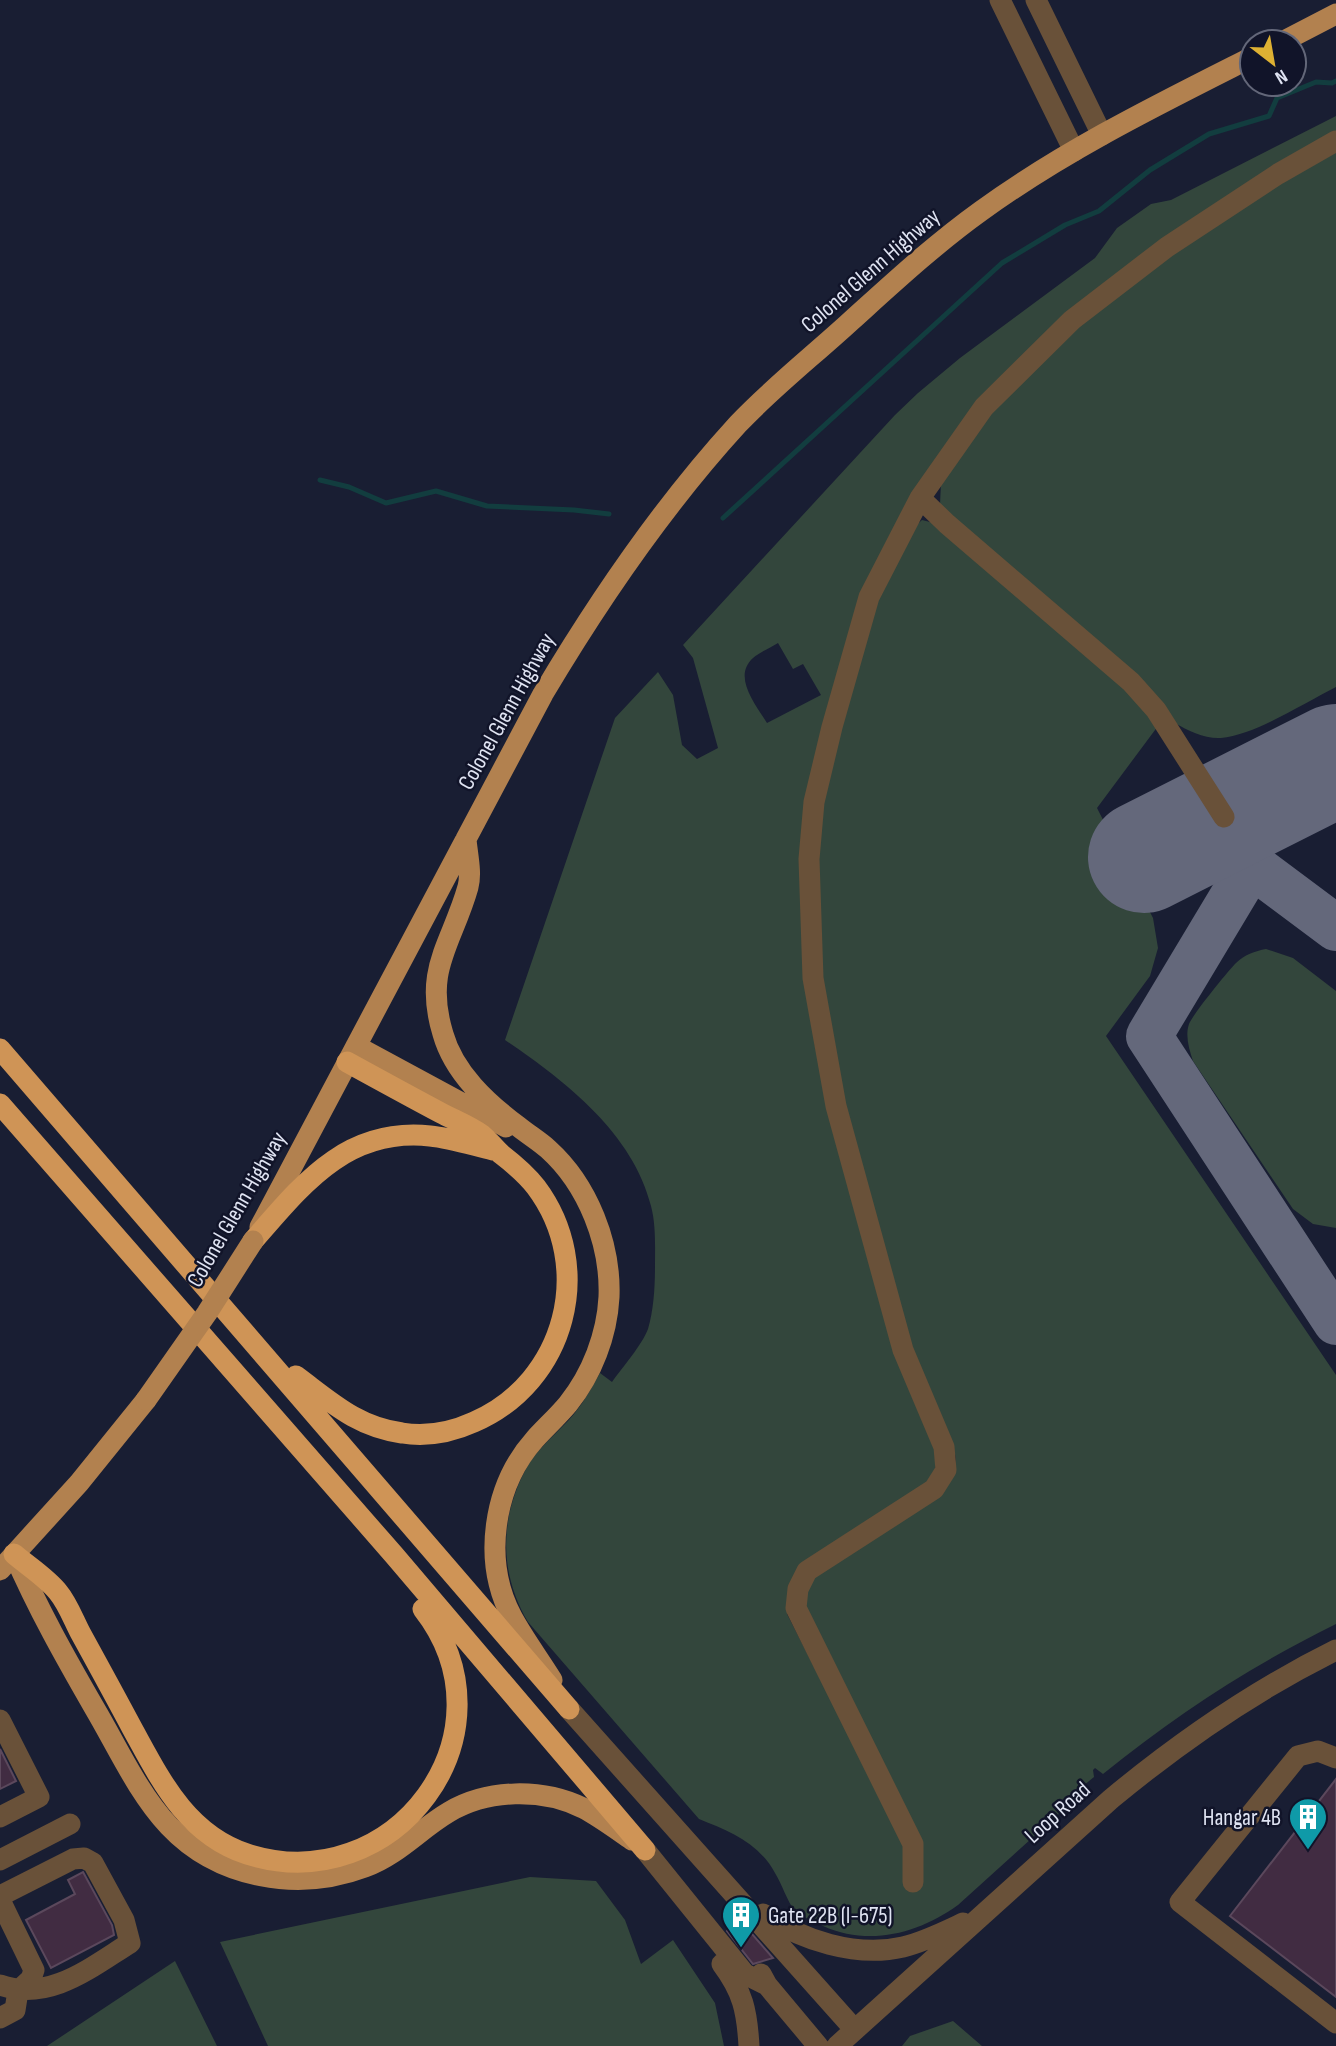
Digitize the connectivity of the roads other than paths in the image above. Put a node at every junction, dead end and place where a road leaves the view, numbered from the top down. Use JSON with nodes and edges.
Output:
{"nodes":[{"id":1,"x":1000,"y":0,"type":"edge"},
{"id":2,"x":1036,"y":0,"type":"edge"},
{"id":3,"x":1336,"y":14,"type":"edge"},
{"id":4,"x":1308,"y":29,"type":"edge"},
{"id":5,"x":1238,"y":64,"type":"edge"},
{"id":6,"x":1102,"y":135,"type":"junction"},
{"id":7,"x":1336,"y":141,"type":"edge"},
{"id":8,"x":1074,"y":152,"type":"junction"},
{"id":9,"x":920,"y":498,"type":"junction"},
{"id":10,"x":1224,"y":817,"type":"dead end"},
{"id":11,"x":466,"y":839,"type":"junction"},
{"id":12,"x":0,"y":1049,"type":"edge"},
{"id":13,"x":352,"y":1054,"type":"junction"},
{"id":14,"x":0,"y":1104,"type":"edge"},
{"id":15,"x":519,"y":1128,"type":"junction"},
{"id":16,"x":498,"y":1152,"type":"junction"},
{"id":17,"x":253,"y":1241,"type":"junction"},
{"id":18,"x":262,"y":1353,"type":"junction"},
{"id":19,"x":394,"y":1555,"type":"junction"},
{"id":20,"x":7,"y":1562,"type":"edge"},
{"id":21,"x":1336,"y":1650,"type":"edge"},
{"id":22,"x":569,"y":1709,"type":"junction"},
{"id":23,"x":0,"y":1720,"type":"edge"},
{"id":24,"x":1336,"y":1758,"type":"edge"},
{"id":25,"x":0,"y":1817,"type":"edge"},
{"id":26,"x":70,"y":1824,"type":"dead end"},
{"id":27,"x":645,"y":1850,"type":"junction"},
{"id":28,"x":696,"y":1853,"type":"junction"},
{"id":29,"x":0,"y":1860,"type":"edge"},
{"id":30,"x":668,"y":1878,"type":"junction"},
{"id":31,"x":913,"y":1882,"type":"dead end"},
{"id":32,"x":732,"y":1889,"type":"junction"},
{"id":33,"x":0,"y":1898,"type":"edge"},
{"id":34,"x":984,"y":1913,"type":"junction"},
{"id":35,"x":700,"y":1917,"type":"junction"},
{"id":36,"x":796,"y":1961,"type":"junction"},
{"id":37,"x":745,"y":1973,"type":"junction"},
{"id":38,"x":767,"y":1985,"type":"junction"},
{"id":39,"x":9,"y":1988,"type":"edge"},
{"id":40,"x":746,"y":2008,"type":"junction"},
{"id":41,"x":0,"y":2018,"type":"edge"},
{"id":42,"x":1336,"y":2023,"type":"edge"},
{"id":43,"x":855,"y":2030,"type":"junction"},
{"id":44,"x":749,"y":2046,"type":"edge"},
{"id":45,"x":818,"y":2046,"type":"edge"},
{"id":46,"x":837,"y":2046,"type":"edge"}],
"edges":[{"from":1,"to":8,"type":"street"},
{"from":2,"to":6,"type":"street"},
{"from":3,"to":4,"type":"main road"},
{"from":5,"to":6,"type":"main road","name":"Colonel Glenn Highway"},
{"from":6,"to":8,"type":"main road","name":"Colonel Glenn Highway"},
{"from":7,"to":9,"type":"street"},
{"from":8,"to":11,"type":"main road","name":"Colonel Glenn Highway"},
{"from":9,"to":10,"type":"street"},
{"from":9,"to":31,"type":"street"},
{"from":11,"to":13,"type":"main road","name":"Colonel Glenn Highway"},
{"from":11,"to":15,"type":"main road"},
{"from":12,"to":18,"type":"highway"},
{"from":13,"to":15,"type":"main road"},
{"from":13,"to":16,"type":"highway"},
{"from":13,"to":17,"type":"main road","name":"Colonel Glenn Highway"},
{"from":14,"to":19,"type":"highway"},
{"from":15,"to":22,"type":"main road"},
{"from":16,"to":17,"type":"highway"},
{"from":16,"to":18,"type":"highway"},
{"from":17,"to":20,"type":"main road","name":"Colonel Glenn Highway","bridge":true},
{"from":18,"to":22,"type":"highway"},
{"from":19,"to":20,"type":"highway"},
{"from":19,"to":27,"type":"highway"},
{"from":20,"to":27,"type":"main road"},
{"from":21,"to":34,"type":"street","name":"Loop Road"},
{"from":22,"to":28,"type":"street"},
{"from":23,"to":25,"type":"street"},
{"from":24,"to":42,"type":"street"},
{"from":26,"to":29,"type":"street"},
{"from":27,"to":30,"type":"street"},
{"from":28,"to":30,"type":"street"},
{"from":28,"to":32,"type":"street"},
{"from":30,"to":35,"type":"street"},
{"from":32,"to":34,"type":"street"},
{"from":32,"to":36,"type":"street"},
{"from":33,"to":39,"type":"street"},
{"from":33,"to":39,"type":"street"},
{"from":34,"to":43,"type":"street","name":"Loop Road"},
{"from":35,"to":37,"type":"street"},
{"from":35,"to":38,"type":"street"},
{"from":35,"to":40,"type":"street"},
{"from":36,"to":38,"type":"street"},
{"from":36,"to":43,"type":"street"},
{"from":37,"to":38,"type":"street"},
{"from":37,"to":40,"type":"street"},
{"from":38,"to":45,"type":"street"},
{"from":39,"to":41,"type":"street"},
{"from":40,"to":44,"type":"street"},
{"from":43,"to":46,"type":"street","name":"Loop Road"}]}
